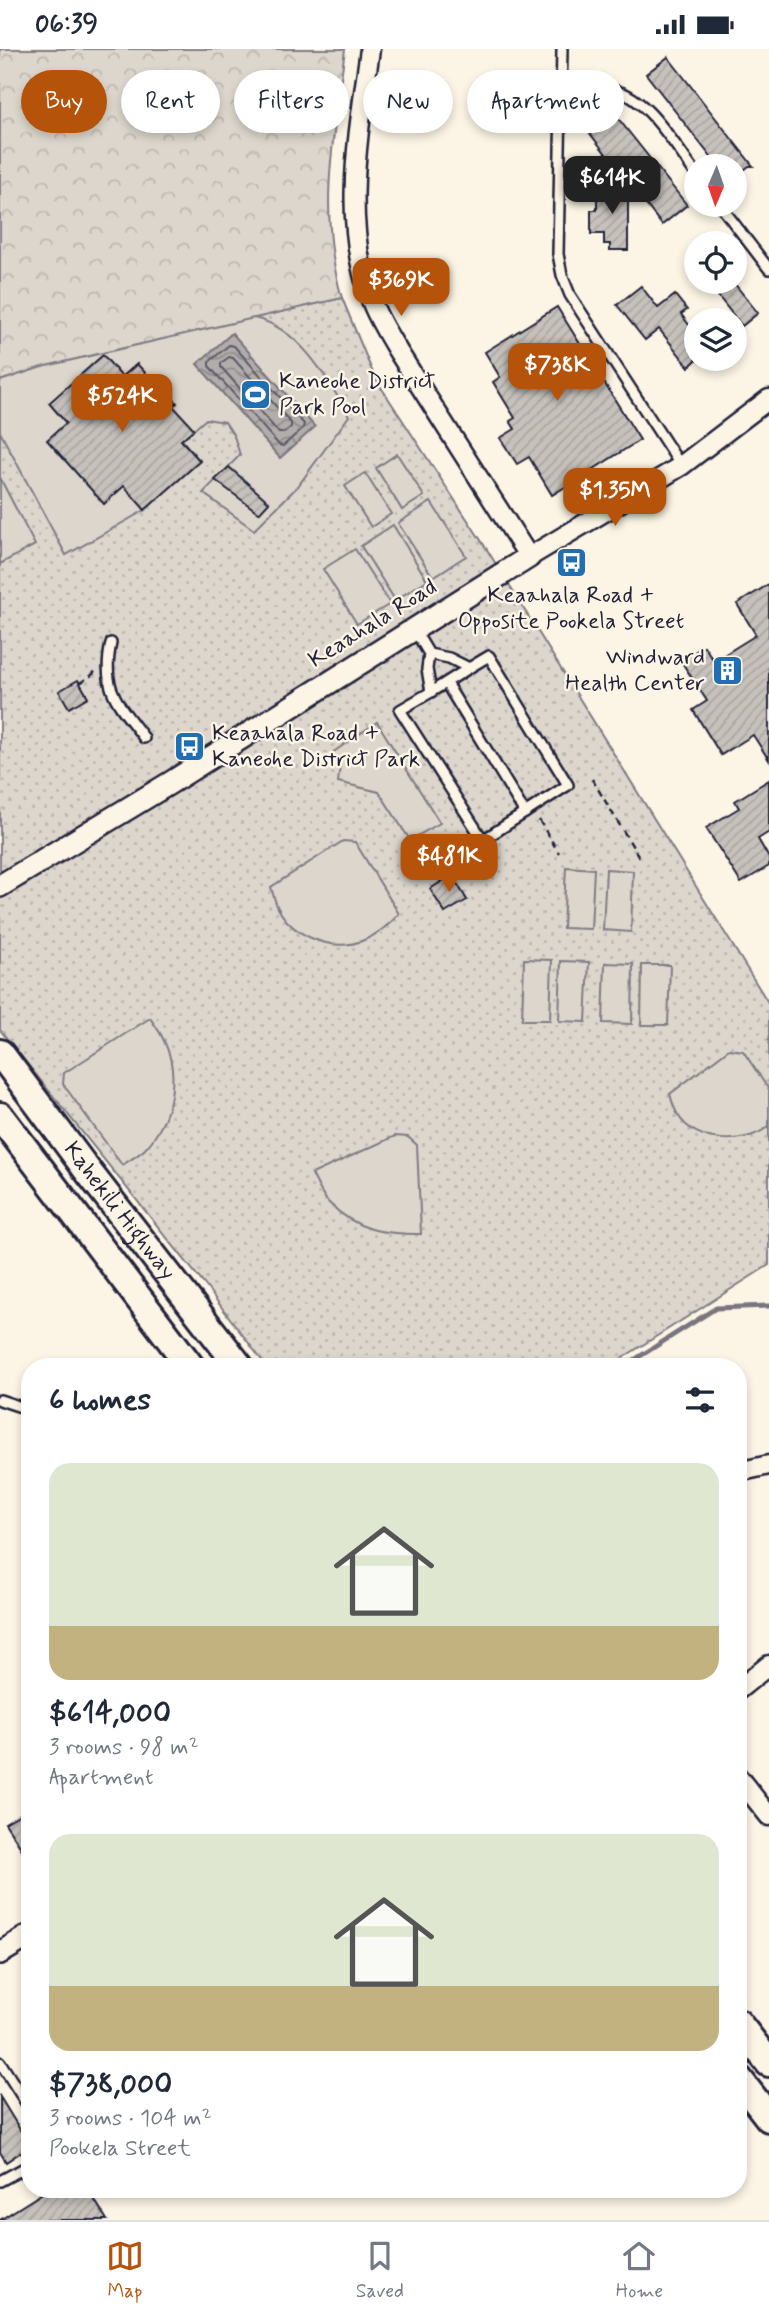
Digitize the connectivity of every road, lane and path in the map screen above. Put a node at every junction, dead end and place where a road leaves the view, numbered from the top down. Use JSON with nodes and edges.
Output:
{"nodes":[{"id":1,"x":370,"y":49,"type":"edge"},
{"id":2,"x":562,"y":49,"type":"edge"},
{"id":3,"x":562,"y":70,"type":"edge"},
{"id":4,"x":624,"y":93,"type":"edge"},
{"id":5,"x":561,"y":133,"type":"edge"},
{"id":6,"x":684,"y":158,"type":"edge"},
{"id":7,"x":729,"y":217,"type":"edge"},
{"id":8,"x":769,"y":269,"type":"edge"},
{"id":9,"x":769,"y":399,"type":"edge"},
{"id":10,"x":681,"y":466,"type":"junction"},
{"id":11,"x":529,"y":557,"type":"junction"},
{"id":12,"x":414,"y":629,"type":"junction"},
{"id":13,"x":111,"y":643,"type":"dead end"},
{"id":14,"x":429,"y":654,"type":"junction"},
{"id":15,"x":107,"y":663,"type":"junction"},
{"id":16,"x":468,"y":669,"type":"junction"},
{"id":17,"x":80,"y":683,"type":"dead end"},
{"id":18,"x":446,"y":683,"type":"junction"},
{"id":19,"x":431,"y":692,"type":"junction"},
{"id":20,"x":144,"y":738,"type":"dead end"},
{"id":21,"x":592,"y":779,"type":"dead end"},
{"id":22,"x":530,"y":813,"type":"junction"},
{"id":23,"x":559,"y":853,"type":"dead end"},
{"id":24,"x":639,"y":857,"type":"dead end"},
{"id":25,"x":463,"y":859,"type":"dead end"},
{"id":26,"x":442,"y":882,"type":"dead end"},
{"id":27,"x":0,"y":886,"type":"edge"},
{"id":28,"x":0,"y":1053,"type":"edge"},
{"id":29,"x":0,"y":1116,"type":"edge"},
{"id":30,"x":184,"y":1358,"type":"edge"},
{"id":31,"x":233,"y":1358,"type":"edge"},
{"id":32,"x":0,"y":1400,"type":"edge"},
{"id":33,"x":21,"y":1407,"type":"edge"},
{"id":34,"x":769,"y":1465,"type":"edge"},
{"id":35,"x":747,"y":1470,"type":"edge"},
{"id":36,"x":769,"y":1665,"type":"edge"},
{"id":37,"x":747,"y":1682,"type":"edge"},
{"id":38,"x":747,"y":1788,"type":"edge"},
{"id":39,"x":769,"y":1816,"type":"edge"},
{"id":40,"x":21,"y":1940,"type":"edge"},
{"id":41,"x":0,"y":1953,"type":"edge"},
{"id":42,"x":747,"y":2035,"type":"edge"},
{"id":43,"x":0,"y":2062,"type":"edge"},
{"id":44,"x":769,"y":2063,"type":"edge"},
{"id":45,"x":747,"y":2089,"type":"edge"},
{"id":46,"x":21,"y":2095,"type":"edge"},
{"id":47,"x":769,"y":2117,"type":"edge"},
{"id":48,"x":21,"y":2170,"type":"edge"},
{"id":49,"x":0,"y":2181,"type":"edge"}],
"edges":[{"from":1,"to":11,"type":"street"},
{"from":2,"to":3,"type":"lane"},
{"from":4,"to":6,"type":"lane"},
{"from":5,"to":10,"type":"lane"},
{"from":7,"to":8,"type":"lane"},
{"from":9,"to":10,"type":"street","name":"Keaahala Road"},
{"from":10,"to":11,"type":"street","name":"Keaahala Road"},
{"from":11,"to":12,"type":"street","name":"Keaahala Road"},
{"from":12,"to":14,"type":"lane"},
{"from":12,"to":27,"type":"street","name":"Keaahala Road"},
{"from":13,"to":15,"type":"lane"},
{"from":14,"to":16,"type":"lane"},
{"from":14,"to":19,"type":"lane"},
{"from":15,"to":17,"type":"path"},
{"from":15,"to":20,"type":"lane"},
{"from":16,"to":18,"type":"lane"},
{"from":16,"to":22,"type":"lane"},
{"from":18,"to":19,"type":"lane"},
{"from":18,"to":22,"type":"lane"},
{"from":19,"to":22,"type":"lane"},
{"from":21,"to":24,"type":"path"},
{"from":22,"to":23,"type":"path"},
{"from":25,"to":26,"type":"path"},
{"from":28,"to":31,"type":"main road","name":"Kahekili Highway"},
{"from":29,"to":30,"type":"main road","name":"Kahekili Highway"},
{"from":32,"to":33,"type":"lane"},
{"from":34,"to":35,"type":"street"},
{"from":36,"to":37,"type":"street"},
{"from":38,"to":39,"type":"street"},
{"from":40,"to":41,"type":"street"},
{"from":42,"to":44,"type":"main road"},
{"from":43,"to":46,"type":"lane"},
{"from":45,"to":47,"type":"main road"},
{"from":48,"to":49,"type":"lane"}]}
